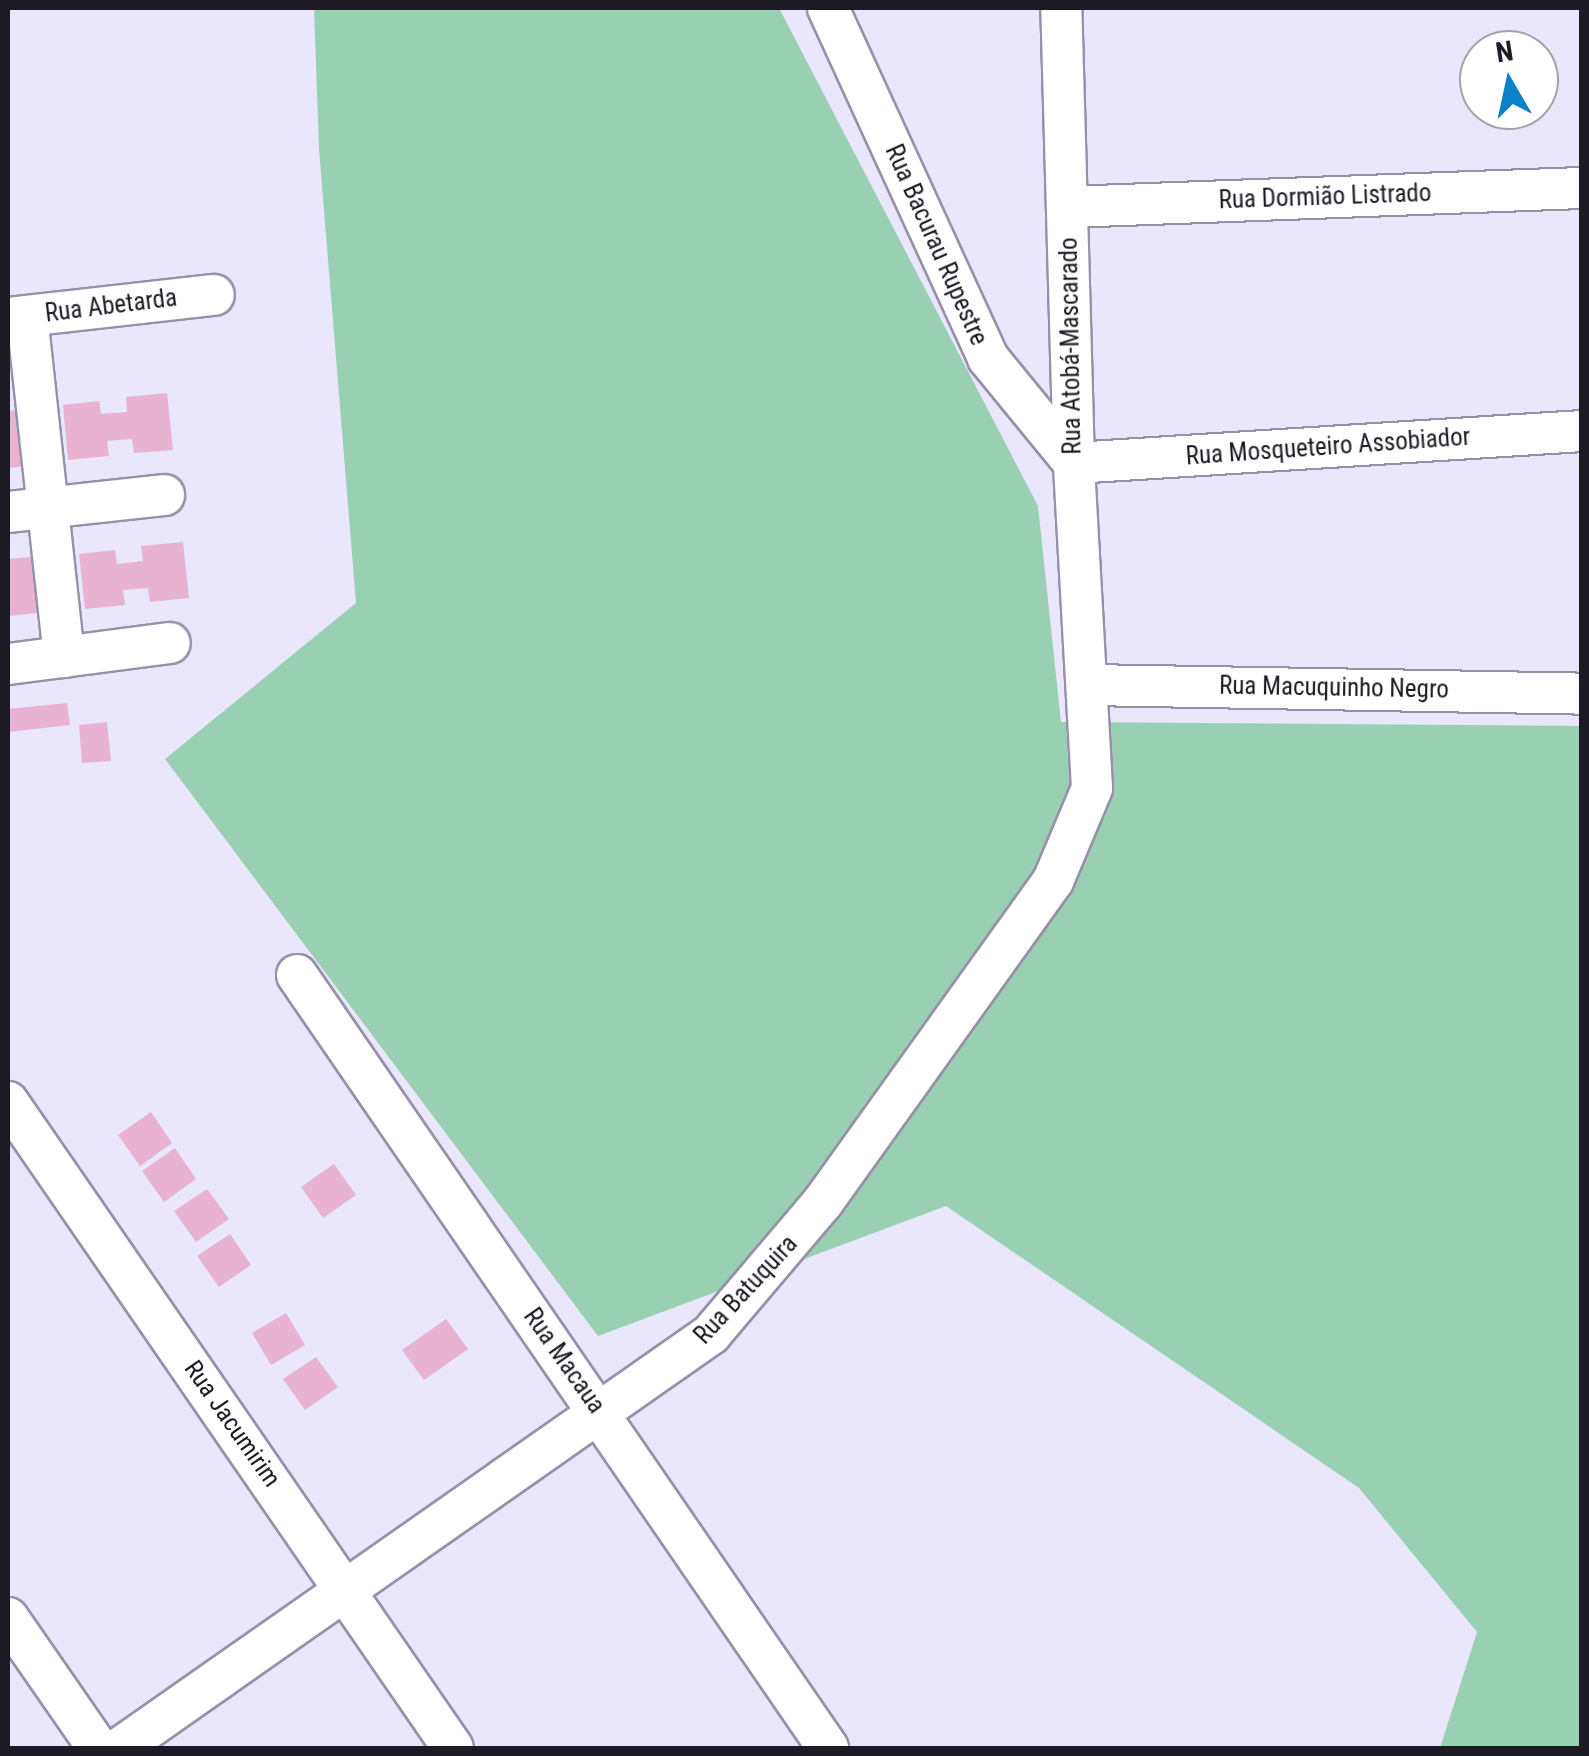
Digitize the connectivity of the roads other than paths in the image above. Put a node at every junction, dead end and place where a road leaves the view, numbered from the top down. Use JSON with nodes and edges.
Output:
{"nodes":[{"id":1,"x":828,"y":8,"type":"edge"},
{"id":2,"x":1060,"y":8,"type":"edge"},
{"id":3,"x":1582,"y":188,"type":"edge"},
{"id":4,"x":1068,"y":207,"type":"junction"},
{"id":5,"x":214,"y":295,"type":"dead end"},
{"id":6,"x":17,"y":317,"type":"edge"},
{"id":7,"x":1582,"y":431,"type":"edge"},
{"id":8,"x":1074,"y":463,"type":"junction"},
{"id":9,"x":164,"y":494,"type":"dead end"},
{"id":10,"x":48,"y":508,"type":"junction"},
{"id":11,"x":8,"y":512,"type":"edge"},
{"id":12,"x":170,"y":644,"type":"dead end"},
{"id":13,"x":64,"y":657,"type":"junction"},
{"id":14,"x":8,"y":664,"type":"edge"},
{"id":15,"x":1087,"y":685,"type":"junction"},
{"id":16,"x":1582,"y":694,"type":"edge"},
{"id":17,"x":297,"y":976,"type":"dead end"},
{"id":18,"x":8,"y":1102,"type":"edge"},
{"id":19,"x":602,"y":1416,"type":"junction"},
{"id":20,"x":350,"y":1591,"type":"junction"},
{"id":21,"x":8,"y":1618,"type":"edge"},
{"id":22,"x":98,"y":1748,"type":"edge"},
{"id":23,"x":120,"y":1748,"type":"edge"},
{"id":24,"x":453,"y":1748,"type":"edge"},
{"id":25,"x":828,"y":1748,"type":"edge"}],
"edges":[{"from":1,"to":8,"type":"street","name":"Rua Bacurau Rupestre"},
{"from":2,"to":4,"type":"street","name":"Rua Atobá-Mascarado"},
{"from":3,"to":4,"type":"street","name":"Rua Dormião Listrado"},
{"from":4,"to":8,"type":"street","name":"Rua Atobá-Mascarado"},
{"from":5,"to":6,"type":"street","name":"Rua Abetarda"},
{"from":6,"to":10,"type":"street"},
{"from":7,"to":8,"type":"street","name":"Rua Mosqueteiro Assobiador"},
{"from":8,"to":15,"type":"street","name":"Rua Atobá-Mascarado"},
{"from":9,"to":10,"type":"street"},
{"from":10,"to":11,"type":"street"},
{"from":10,"to":13,"type":"street"},
{"from":12,"to":13,"type":"street"},
{"from":13,"to":14,"type":"street"},
{"from":15,"to":16,"type":"street","name":"Rua Macuquinho Negro"},
{"from":15,"to":19,"type":"street","name":"Rua Batuquira"},
{"from":17,"to":19,"type":"street","name":"Rua Macaua"},
{"from":18,"to":20,"type":"street","name":"Rua Jacumirim"},
{"from":19,"to":20,"type":"street","name":"Rua Batuquira"},
{"from":19,"to":25,"type":"street","name":"Rua Macaua"},
{"from":20,"to":23,"type":"street","name":"Rua Batuquira"},
{"from":20,"to":24,"type":"street","name":"Rua Jacumirim"},
{"from":21,"to":22,"type":"street"}]}
